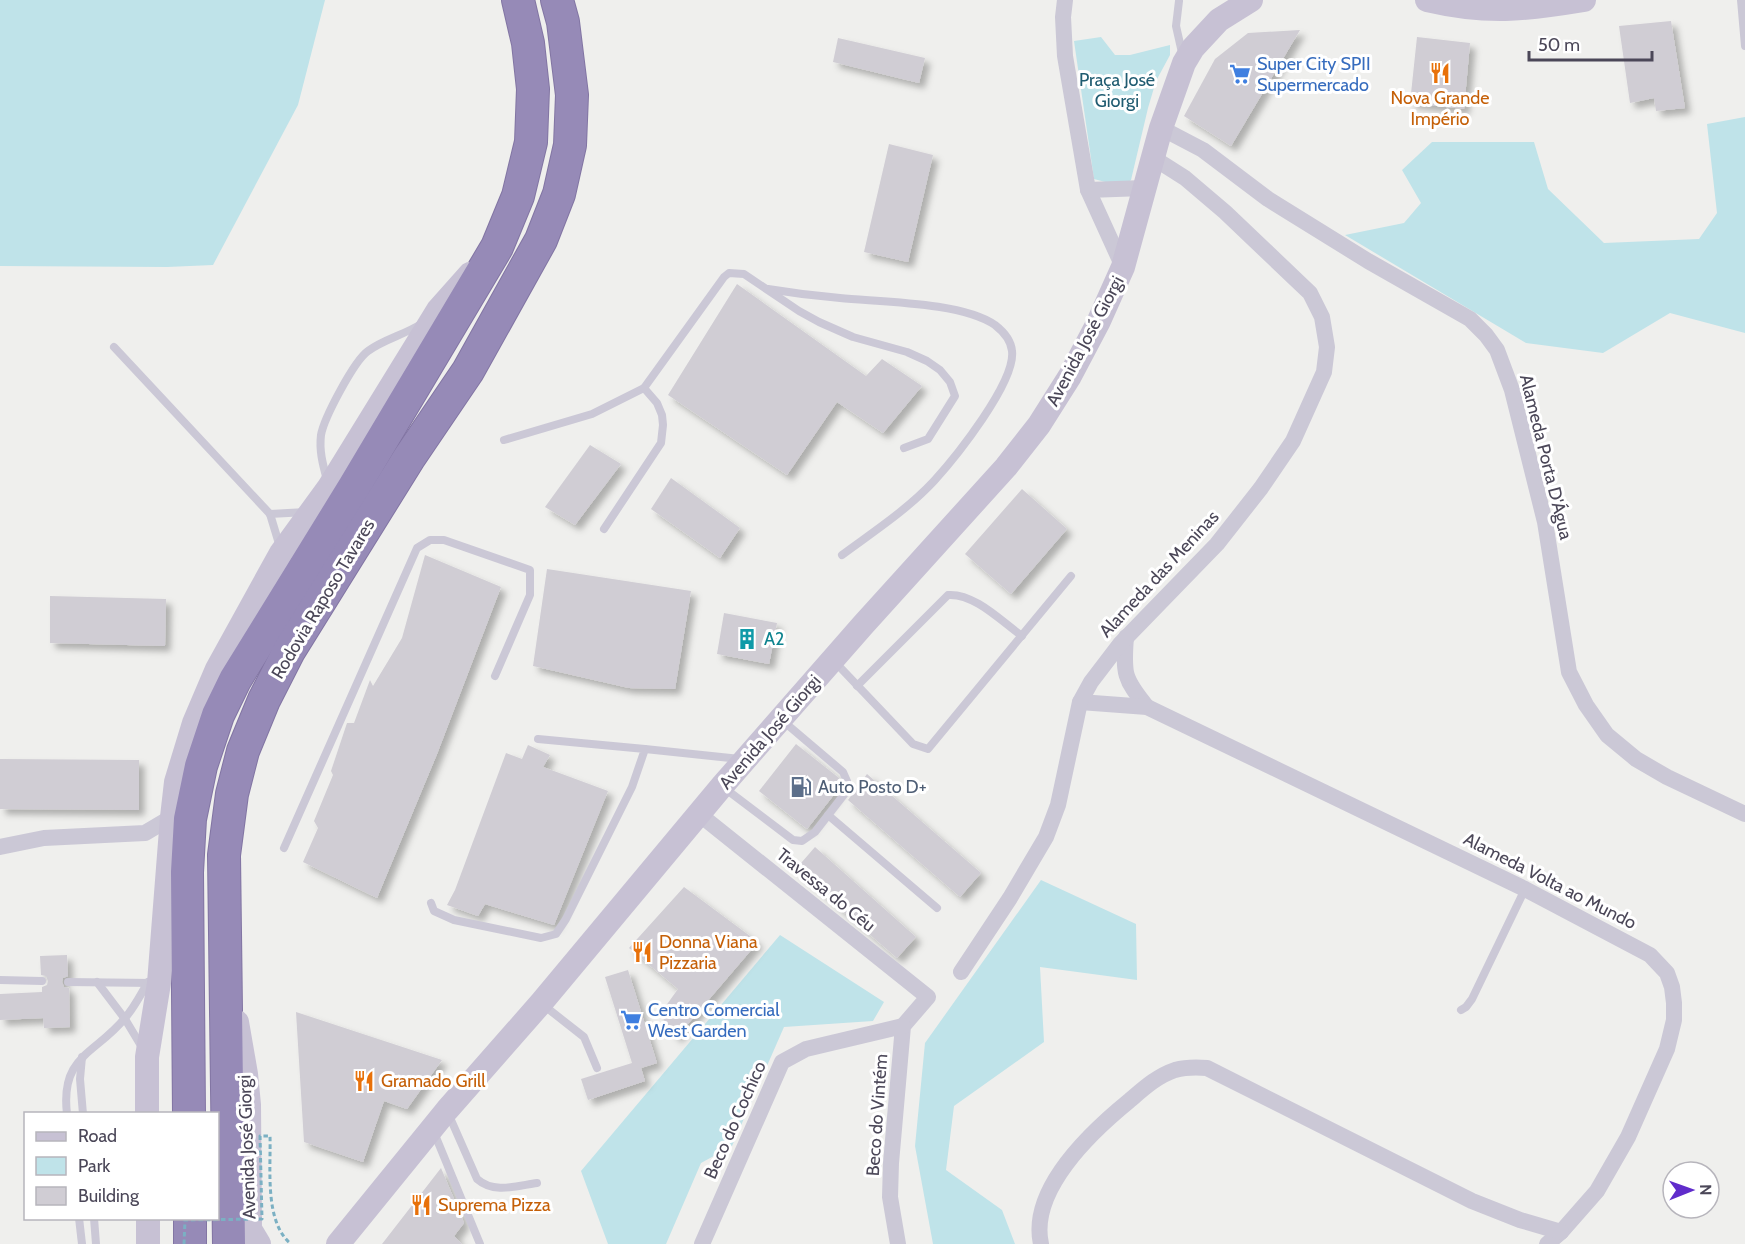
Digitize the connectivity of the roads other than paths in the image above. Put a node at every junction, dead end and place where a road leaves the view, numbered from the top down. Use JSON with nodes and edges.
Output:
{"nodes":[{"id":1,"x":518,"y":0,"type":"edge"},
{"id":2,"x":556,"y":0,"type":"edge"},
{"id":3,"x":1065,"y":0,"type":"edge"},
{"id":4,"x":1251,"y":0,"type":"edge"},
{"id":5,"x":1427,"y":0,"type":"edge"},
{"id":6,"x":1584,"y":0,"type":"edge"},
{"id":7,"x":1741,"y":0,"type":"edge"},
{"id":8,"x":1179,"y":1,"type":"edge"},
{"id":9,"x":1745,"y":46,"type":"edge"},
{"id":10,"x":1184,"y":63,"type":"junction"},
{"id":11,"x":1161,"y":128,"type":"junction"},
{"id":12,"x":1152,"y":157,"type":"junction"},
{"id":13,"x":1144,"y":188,"type":"junction"},
{"id":14,"x":1088,"y":190,"type":"junction"},
{"id":15,"x":497,"y":247,"type":"junction"},
{"id":16,"x":1123,"y":267,"type":"junction"},
{"id":17,"x":764,"y":289,"type":"junction"},
{"id":18,"x":438,"y":310,"type":"junction"},
{"id":19,"x":114,"y":347,"type":"dead end"},
{"id":20,"x":644,"y":388,"type":"junction"},
{"id":21,"x":504,"y":440,"type":"dead end"},
{"id":22,"x":904,"y":448,"type":"dead end"},
{"id":23,"x":328,"y":487,"type":"junction"},
{"id":24,"x":310,"y":512,"type":"junction"},
{"id":25,"x":270,"y":514,"type":"junction"},
{"id":26,"x":603,"y":529,"type":"dead end"},
{"id":27,"x":282,"y":553,"type":"junction"},
{"id":28,"x":842,"y":555,"type":"dead end"},
{"id":29,"x":1071,"y":576,"type":"dead end"},
{"id":30,"x":1022,"y":636,"type":"junction"},
{"id":31,"x":1126,"y":637,"type":"junction"},
{"id":32,"x":832,"y":660,"type":"junction"},
{"id":33,"x":495,"y":676,"type":"dead end"},
{"id":34,"x":857,"y":686,"type":"junction"},
{"id":35,"x":1080,"y":702,"type":"junction"},
{"id":36,"x":1147,"y":707,"type":"junction"},
{"id":37,"x":780,"y":719,"type":"junction"},
{"id":38,"x":538,"y":740,"type":"dead end"},
{"id":39,"x":645,"y":749,"type":"junction"},
{"id":40,"x":745,"y":760,"type":"junction"},
{"id":41,"x":722,"y":786,"type":"junction"},
{"id":42,"x":699,"y":814,"type":"junction"},
{"id":43,"x":1745,"y":814,"type":"edge"},
{"id":44,"x":828,"y":815,"type":"junction"},
{"id":45,"x":172,"y":817,"type":"junction"},
{"id":46,"x":145,"y":833,"type":"junction"},
{"id":47,"x":0,"y":848,"type":"edge"},
{"id":48,"x":284,"y":848,"type":"dead end"},
{"id":49,"x":168,"y":855,"type":"junction"},
{"id":50,"x":1525,"y":889,"type":"junction"},
{"id":51,"x":431,"y":903,"type":"dead end"},
{"id":52,"x":937,"y":908,"type":"dead end"},
{"id":53,"x":961,"y":972,"type":"dead end"},
{"id":54,"x":0,"y":980,"type":"edge"},
{"id":55,"x":42,"y":981,"type":"dead end"},
{"id":56,"x":68,"y":982,"type":"dead end"},
{"id":57,"x":98,"y":982,"type":"junction"},
{"id":58,"x":154,"y":982,"type":"junction"},
{"id":59,"x":541,"y":1004,"type":"junction"},
{"id":60,"x":1461,"y":1010,"type":"dead end"},
{"id":61,"x":125,"y":1019,"type":"junction"},
{"id":62,"x":903,"y":1026,"type":"junction"},
{"id":63,"x":82,"y":1057,"type":"junction"},
{"id":64,"x":147,"y":1057,"type":"junction"},
{"id":65,"x":597,"y":1068,"type":"dead end"},
{"id":66,"x":67,"y":1112,"type":"edge"},
{"id":67,"x":83,"y":1112,"type":"edge"},
{"id":68,"x":147,"y":1112,"type":"edge"},
{"id":69,"x":189,"y":1112,"type":"edge"},
{"id":70,"x":440,"y":1120,"type":"junction"},
{"id":71,"x":537,"y":1183,"type":"dead end"},
{"id":72,"x":79,"y":1220,"type":"edge"},
{"id":73,"x":94,"y":1220,"type":"edge"},
{"id":74,"x":148,"y":1220,"type":"edge"},
{"id":75,"x":190,"y":1220,"type":"edge"},
{"id":76,"x":1561,"y":1232,"type":"junction"},
{"id":77,"x":247,"y":1240,"type":"edge"},
{"id":78,"x":82,"y":1244,"type":"edge"},
{"id":79,"x":96,"y":1244,"type":"edge"},
{"id":80,"x":148,"y":1244,"type":"edge"},
{"id":81,"x":190,"y":1244,"type":"edge"},
{"id":82,"x":338,"y":1244,"type":"edge"},
{"id":83,"x":480,"y":1244,"type":"edge"},
{"id":84,"x":702,"y":1244,"type":"edge"},
{"id":85,"x":898,"y":1244,"type":"edge"},
{"id":86,"x":1041,"y":1244,"type":"edge"},
{"id":87,"x":1546,"y":1244,"type":"edge"}],
"edges":[{"from":1,"to":15,"type":"highway","name":"Rodovia Raposo Tavares"},
{"from":2,"to":77,"type":"highway","name":"Rodovia Raposo Tavares"},
{"from":3,"to":14,"type":"street"},
{"from":4,"to":10,"type":"street","name":"Avenida José Giorgi"},
{"from":5,"to":6,"type":"street"},
{"from":7,"to":9,"type":"lane"},
{"from":8,"to":10,"type":"lane"},
{"from":10,"to":11,"type":"street","name":"Avenida José Giorgi"},
{"from":11,"to":12,"type":"street","name":"Avenida José Giorgi"},
{"from":11,"to":43,"type":"street","name":"Alameda Porta D'Água"},
{"from":12,"to":13,"type":"street","name":"Avenida José Giorgi"},
{"from":12,"to":31,"type":"street","name":"Alameda das Meninas"},
{"from":13,"to":14,"type":"street"},
{"from":13,"to":16,"type":"street","name":"Avenida José Giorgi"},
{"from":14,"to":16,"type":"street"},
{"from":15,"to":18,"type":"street"},
{"from":15,"to":69,"type":"highway","name":"Rodovia Raposo Tavares"},
{"from":16,"to":32,"type":"street","name":"Avenida José Giorgi"},
{"from":17,"to":20,"type":"lane"},
{"from":17,"to":22,"type":"lane"},
{"from":17,"to":28,"type":"lane"},
{"from":18,"to":23,"type":"street"},
{"from":18,"to":23,"type":"lane"},
{"from":19,"to":25,"type":"lane"},
{"from":20,"to":21,"type":"lane"},
{"from":20,"to":26,"type":"lane"},
{"from":23,"to":24,"type":"street"},
{"from":24,"to":25,"type":"lane"},
{"from":24,"to":27,"type":"street"},
{"from":25,"to":27,"type":"lane"},
{"from":27,"to":45,"type":"street"},
{"from":29,"to":30,"type":"lane"},
{"from":30,"to":34,"type":"lane"},
{"from":30,"to":34,"type":"lane"},
{"from":31,"to":35,"type":"street","name":"Alameda das Meninas"},
{"from":31,"to":36,"type":"street","name":"Alameda Volta ao Mundo"},
{"from":32,"to":34,"type":"lane"},
{"from":32,"to":37,"type":"street","name":"Avenida José Giorgi"},
{"from":33,"to":48,"type":"lane"},
{"from":35,"to":36,"type":"street","name":"Alameda Volta ao Mundo"},
{"from":35,"to":53,"type":"street","name":"Alameda das Meninas"},
{"from":36,"to":50,"type":"street","name":"Alameda Volta ao Mundo"},
{"from":37,"to":40,"type":"street","name":"Avenida José Giorgi"},
{"from":37,"to":44,"type":"lane"},
{"from":38,"to":39,"type":"lane"},
{"from":39,"to":40,"type":"lane"},
{"from":39,"to":51,"type":"lane"},
{"from":40,"to":41,"type":"street","name":"Avenida José Giorgi"},
{"from":41,"to":42,"type":"street","name":"Avenida José Giorgi"},
{"from":41,"to":44,"type":"lane"},
{"from":42,"to":59,"type":"street","name":"Avenida José Giorgi"},
{"from":42,"to":62,"type":"street","name":"Travessa do Céu"},
{"from":44,"to":52,"type":"lane"},
{"from":45,"to":46,"type":"street"},
{"from":45,"to":49,"type":"street"},
{"from":46,"to":47,"type":"street"},
{"from":46,"to":49,"type":"street"},
{"from":49,"to":58,"type":"street"},
{"from":50,"to":60,"type":"lane"},
{"from":50,"to":76,"type":"street","name":"Alameda Volta ao Mundo"},
{"from":54,"to":55,"type":"lane"},
{"from":56,"to":57,"type":"lane"},
{"from":57,"to":58,"type":"lane"},
{"from":57,"to":61,"type":"lane"},
{"from":58,"to":61,"type":"lane"},
{"from":58,"to":64,"type":"street"},
{"from":59,"to":65,"type":"lane"},
{"from":59,"to":70,"type":"street","name":"Avenida José Giorgi"},
{"from":61,"to":63,"type":"lane"},
{"from":61,"to":64,"type":"lane"},
{"from":62,"to":84,"type":"street","name":"Beco do Cochico"},
{"from":62,"to":85,"type":"street","name":"Beco do Vintém"},
{"from":63,"to":66,"type":"lane"},
{"from":63,"to":67,"type":"lane"},
{"from":64,"to":68,"type":"street"},
{"from":70,"to":71,"type":"lane"},
{"from":70,"to":82,"type":"street","name":"Avenida José Giorgi"},
{"from":70,"to":83,"type":"lane"},
{"from":72,"to":78,"type":"lane"},
{"from":73,"to":79,"type":"lane"},
{"from":74,"to":80,"type":"street"},
{"from":75,"to":81,"type":"highway"},
{"from":76,"to":86,"type":"street"},
{"from":76,"to":87,"type":"street","name":"Alameda Volta ao Mundo"}]}
